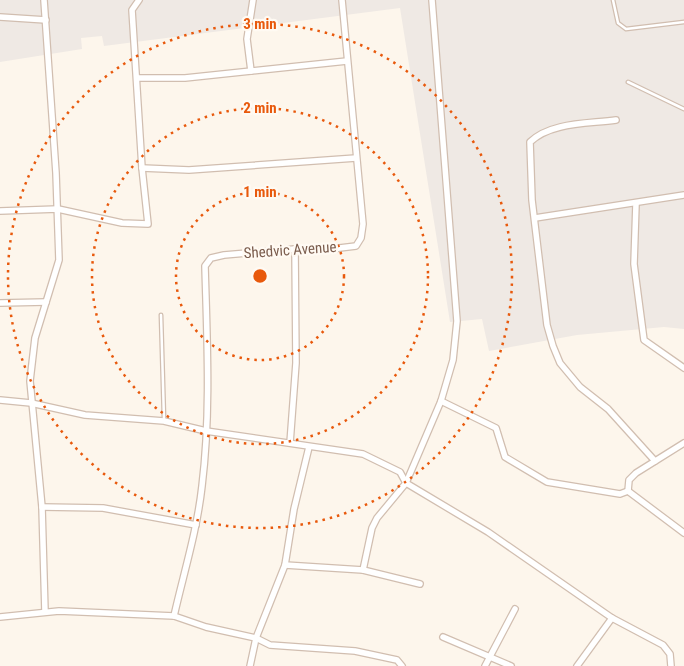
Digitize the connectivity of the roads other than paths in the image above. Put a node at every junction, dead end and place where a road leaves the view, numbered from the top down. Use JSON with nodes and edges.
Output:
{"nodes":[{"id":1,"x":44,"y":0,"type":"edge"},
{"id":2,"x":139,"y":0,"type":"edge"},
{"id":3,"x":253,"y":0,"type":"edge"},
{"id":4,"x":342,"y":0,"type":"edge"},
{"id":5,"x":432,"y":0,"type":"edge"},
{"id":6,"x":613,"y":0,"type":"edge"},
{"id":7,"x":0,"y":17,"type":"edge"},
{"id":8,"x":46,"y":20,"type":"junction"},
{"id":9,"x":684,"y":22,"type":"edge"},
{"id":10,"x":347,"y":61,"type":"junction"},
{"id":11,"x":251,"y":71,"type":"junction"},
{"id":12,"x":137,"y":78,"type":"junction"},
{"id":13,"x":628,"y":82,"type":"dead end"},
{"id":14,"x":684,"y":109,"type":"edge"},
{"id":15,"x":616,"y":120,"type":"dead end"},
{"id":16,"x":356,"y":158,"type":"junction"},
{"id":17,"x":142,"y":168,"type":"junction"},
{"id":18,"x":684,"y":195,"type":"edge"},
{"id":19,"x":636,"y":204,"type":"junction"},
{"id":20,"x":58,"y":209,"type":"junction"},
{"id":21,"x":0,"y":211,"type":"edge"},
{"id":22,"x":535,"y":218,"type":"junction"},
{"id":23,"x":295,"y":249,"type":"junction"},
{"id":24,"x":46,"y":302,"type":"junction"},
{"id":25,"x":0,"y":303,"type":"edge"},
{"id":26,"x":161,"y":315,"type":"dead end"},
{"id":27,"x":684,"y":368,"type":"edge"},
{"id":28,"x":0,"y":400,"type":"edge"},
{"id":29,"x":441,"y":401,"type":"junction"},
{"id":30,"x":32,"y":403,"type":"junction"},
{"id":31,"x":164,"y":421,"type":"junction"},
{"id":32,"x":206,"y":430,"type":"junction"},
{"id":33,"x":290,"y":443,"type":"junction"},
{"id":34,"x":684,"y":443,"type":"edge"},
{"id":35,"x":309,"y":447,"type":"junction"},
{"id":36,"x":655,"y":461,"type":"junction"},
{"id":37,"x":406,"y":483,"type":"junction"},
{"id":38,"x":628,"y":491,"type":"junction"},
{"id":39,"x":42,"y":506,"type":"junction"},
{"id":40,"x":196,"y":525,"type":"junction"},
{"id":41,"x":684,"y":533,"type":"edge"},
{"id":42,"x":285,"y":565,"type":"junction"},
{"id":43,"x":363,"y":570,"type":"junction"},
{"id":44,"x":420,"y":584,"type":"dead end"},
{"id":45,"x":515,"y":609,"type":"dead end"},
{"id":46,"x":45,"y":612,"type":"junction"},
{"id":47,"x":174,"y":616,"type":"junction"},
{"id":48,"x":0,"y":617,"type":"edge"},
{"id":49,"x":612,"y":618,"type":"junction"},
{"id":50,"x":444,"y":637,"type":"dead end"},
{"id":51,"x":256,"y":638,"type":"junction"},
{"id":52,"x":490,"y":656,"type":"junction"},
{"id":53,"x":250,"y":666,"type":"edge"},
{"id":54,"x":402,"y":666,"type":"edge"},
{"id":55,"x":484,"y":666,"type":"edge"},
{"id":56,"x":512,"y":666,"type":"edge"},
{"id":57,"x":577,"y":666,"type":"edge"},
{"id":58,"x":671,"y":666,"type":"edge"}],
"edges":[{"from":1,"to":8,"type":"street"},
{"from":2,"to":12,"type":"street"},
{"from":3,"to":11,"type":"street"},
{"from":4,"to":10,"type":"street","name":"Shedvic Avenue"},
{"from":5,"to":29,"type":"street"},
{"from":6,"to":9,"type":"lane"},
{"from":7,"to":8,"type":"street"},
{"from":8,"to":20,"type":"street"},
{"from":10,"to":11,"type":"street"},
{"from":10,"to":16,"type":"street","name":"Shedvic Avenue"},
{"from":11,"to":12,"type":"street"},
{"from":12,"to":17,"type":"street"},
{"from":13,"to":14,"type":"lane"},
{"from":15,"to":22,"type":"street"},
{"from":16,"to":17,"type":"street"},
{"from":16,"to":23,"type":"street","name":"Shedvic Avenue"},
{"from":17,"to":20,"type":"street"},
{"from":18,"to":19,"type":"street"},
{"from":19,"to":22,"type":"street"},
{"from":19,"to":27,"type":"street"},
{"from":20,"to":21,"type":"street"},
{"from":20,"to":24,"type":"street"},
{"from":22,"to":36,"type":"street"},
{"from":23,"to":32,"type":"street","name":"Shedvic Avenue"},
{"from":23,"to":33,"type":"street"},
{"from":24,"to":25,"type":"street"},
{"from":24,"to":30,"type":"street"},
{"from":26,"to":31,"type":"lane"},
{"from":28,"to":30,"type":"street"},
{"from":29,"to":37,"type":"street"},
{"from":29,"to":38,"type":"street"},
{"from":30,"to":31,"type":"street"},
{"from":30,"to":39,"type":"street"},
{"from":31,"to":32,"type":"street"},
{"from":32,"to":33,"type":"street"},
{"from":32,"to":40,"type":"street","name":"Shedvic Avenue"},
{"from":33,"to":35,"type":"street"},
{"from":34,"to":36,"type":"street"},
{"from":35,"to":37,"type":"street"},
{"from":35,"to":42,"type":"street"},
{"from":36,"to":38,"type":"street"},
{"from":37,"to":43,"type":"street"},
{"from":37,"to":49,"type":"street"},
{"from":38,"to":41,"type":"street"},
{"from":39,"to":40,"type":"street"},
{"from":39,"to":46,"type":"street"},
{"from":40,"to":47,"type":"street","name":"Shedvic Avenue"},
{"from":42,"to":43,"type":"street"},
{"from":42,"to":51,"type":"street"},
{"from":43,"to":44,"type":"street"},
{"from":45,"to":52,"type":"street"},
{"from":46,"to":47,"type":"street"},
{"from":46,"to":48,"type":"street"},
{"from":47,"to":51,"type":"street"},
{"from":49,"to":57,"type":"street"},
{"from":49,"to":58,"type":"street"},
{"from":50,"to":52,"type":"street"},
{"from":51,"to":53,"type":"street"},
{"from":51,"to":54,"type":"street"},
{"from":52,"to":55,"type":"street"},
{"from":52,"to":56,"type":"street"}]}
